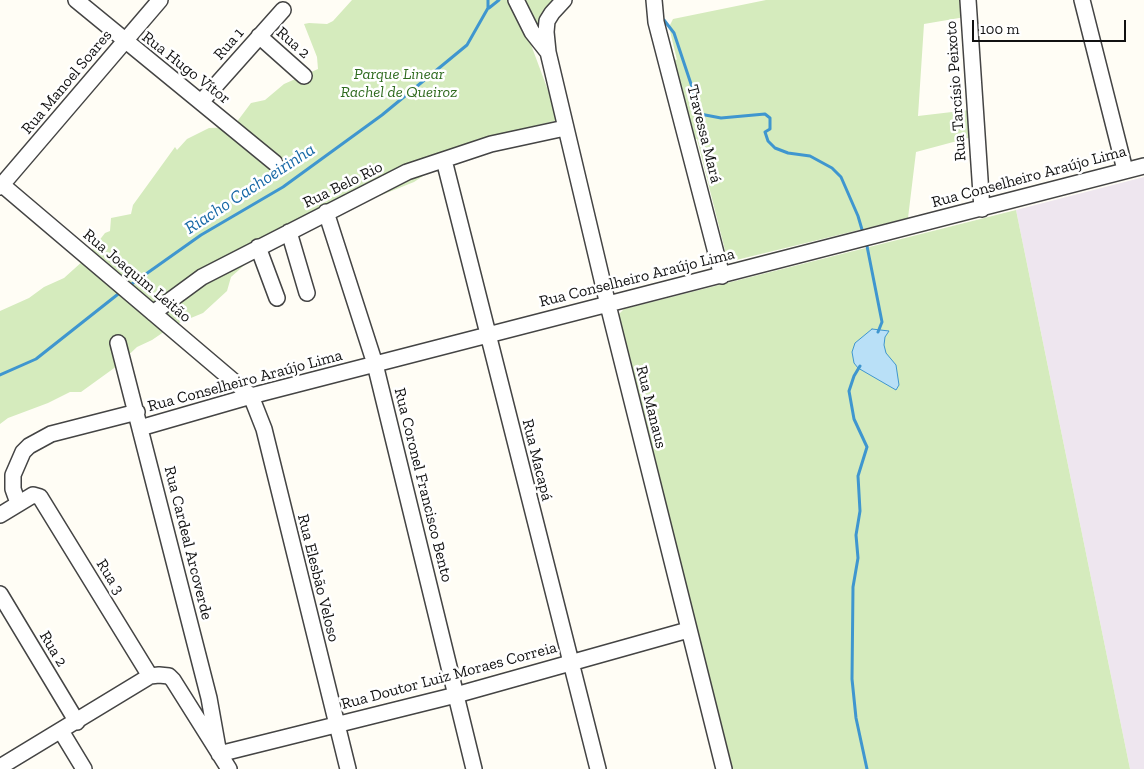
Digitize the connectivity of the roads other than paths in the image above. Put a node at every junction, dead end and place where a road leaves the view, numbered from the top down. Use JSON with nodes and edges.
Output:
{"nodes":[{"id":1,"x":76,"y":0,"type":"edge"},
{"id":2,"x":160,"y":0,"type":"edge"},
{"id":3,"x":516,"y":0,"type":"edge"},
{"id":4,"x":564,"y":0,"type":"edge"},
{"id":5,"x":654,"y":0,"type":"edge"},
{"id":6,"x":968,"y":0,"type":"edge"},
{"id":7,"x":1082,"y":0,"type":"edge"},
{"id":8,"x":283,"y":10,"type":"dead end"},
{"id":9,"x":259,"y":36,"type":"junction"},
{"id":10,"x":125,"y":42,"type":"junction"},
{"id":11,"x":548,"y":52,"type":"junction"},
{"id":12,"x":304,"y":76,"type":"dead end"},
{"id":13,"x":202,"y":102,"type":"junction"},
{"id":14,"x":565,"y":128,"type":"junction"},
{"id":15,"x":444,"y":160,"type":"junction"},
{"id":16,"x":275,"y":163,"type":"dead end"},
{"id":17,"x":1144,"y":166,"type":"edge"},
{"id":18,"x":1126,"y":170,"type":"junction"},
{"id":19,"x":1,"y":185,"type":"edge"},
{"id":20,"x":982,"y":209,"type":"junction"},
{"id":21,"x":326,"y":212,"type":"junction"},
{"id":22,"x":289,"y":232,"type":"junction"},
{"id":23,"x":258,"y":247,"type":"junction"},
{"id":24,"x":722,"y":276,"type":"junction"},
{"id":25,"x":308,"y":293,"type":"dead end"},
{"id":26,"x":277,"y":298,"type":"dead end"},
{"id":27,"x":608,"y":305,"type":"junction"},
{"id":28,"x":148,"y":309,"type":"junction"},
{"id":29,"x":488,"y":334,"type":"junction"},
{"id":30,"x":118,"y":343,"type":"dead end"},
{"id":31,"x":375,"y":364,"type":"junction"},
{"id":32,"x":251,"y":396,"type":"junction"},
{"id":33,"x":137,"y":412,"type":"junction"},
{"id":34,"x":140,"y":428,"type":"junction"},
{"id":35,"x":18,"y":503,"type":"junction"},
{"id":36,"x":0,"y":515,"type":"edge"},
{"id":37,"x":0,"y":594,"type":"edge"},
{"id":38,"x":688,"y":630,"type":"junction"},
{"id":39,"x":570,"y":662,"type":"junction"},
{"id":40,"x":154,"y":675,"type":"junction"},
{"id":41,"x":456,"y":695,"type":"junction"},
{"id":42,"x":77,"y":722,"type":"junction"},
{"id":43,"x":335,"y":725,"type":"junction"},
{"id":44,"x":61,"y":731,"type":"junction"},
{"id":45,"x":219,"y":754,"type":"junction"},
{"id":46,"x":1,"y":765,"type":"edge"},
{"id":47,"x":84,"y":769,"type":"edge"},
{"id":48,"x":229,"y":769,"type":"edge"},
{"id":49,"x":348,"y":769,"type":"edge"},
{"id":50,"x":474,"y":769,"type":"edge"},
{"id":51,"x":598,"y":769,"type":"edge"},
{"id":52,"x":724,"y":769,"type":"edge"}],
"edges":[{"from":1,"to":10,"type":"street","name":"Rua Hugo Vítor"},
{"from":2,"to":10,"type":"street","name":"Rua Manoel Soares"},
{"from":3,"to":11,"type":"street"},
{"from":4,"to":11,"type":"street","name":"Rua Manaus"},
{"from":5,"to":24,"type":"street","name":"Travessa Mará"},
{"from":6,"to":20,"type":"street","name":"Rua Tarcísio Peixoto"},
{"from":7,"to":18,"type":"street"},
{"from":8,"to":9,"type":"street","name":"Rua 1"},
{"from":9,"to":12,"type":"street","name":"Rua 2"},
{"from":9,"to":13,"type":"street","name":"Rua 1"},
{"from":10,"to":13,"type":"street","name":"Rua Hugo Vítor"},
{"from":10,"to":19,"type":"street","name":"Rua Manoel Soares"},
{"from":11,"to":14,"type":"street","name":"Rua Manaus"},
{"from":13,"to":16,"type":"street","name":"Rua Hugo Vítor"},
{"from":14,"to":15,"type":"street","name":"Rua Belo Rio"},
{"from":14,"to":27,"type":"street","name":"Rua Manaus"},
{"from":15,"to":21,"type":"street","name":"Rua Belo Rio"},
{"from":15,"to":29,"type":"street","name":"Rua Macapá"},
{"from":17,"to":18,"type":"street","name":"Rua Conselheiro Araújo Lima"},
{"from":18,"to":20,"type":"street","name":"Rua Conselheiro Araújo Lima"},
{"from":19,"to":28,"type":"street","name":"Rua Joaquim Leitão"},
{"from":20,"to":24,"type":"street","name":"Rua Conselheiro Araújo Lima"},
{"from":21,"to":22,"type":"street","name":"Rua Belo Rio"},
{"from":21,"to":31,"type":"street","name":"Rua Coronel Francisco Bento"},
{"from":22,"to":23,"type":"street","name":"Rua Belo Rio"},
{"from":22,"to":25,"type":"street"},
{"from":23,"to":26,"type":"street"},
{"from":23,"to":28,"type":"street","name":"Rua Belo Rio"},
{"from":24,"to":27,"type":"street","name":"Rua Conselheiro Araújo Lima"},
{"from":27,"to":29,"type":"street","name":"Rua Conselheiro Araújo Lima"},
{"from":27,"to":38,"type":"street","name":"Rua Manaus"},
{"from":28,"to":32,"type":"street","name":"Rua Joaquim Leitão"},
{"from":29,"to":31,"type":"street","name":"Rua Conselheiro Araújo Lima"},
{"from":29,"to":39,"type":"street","name":"Rua Macapá"},
{"from":30,"to":33,"type":"street","name":"Rua Cardeal Arcoverde"},
{"from":31,"to":32,"type":"street","name":"Rua Conselheiro Araújo Lima"},
{"from":31,"to":41,"type":"street","name":"Rua Coronel Francisco Bento"},
{"from":32,"to":34,"type":"street","name":"Rua Conselheiro Araújo Lima"},
{"from":32,"to":43,"type":"street","name":"Rua Elesbão Veloso"},
{"from":33,"to":34,"type":"street","name":"Rua Cardeal Arcoverde"},
{"from":33,"to":35,"type":"street","name":"Rua Conselheiro Araújo Lima"},
{"from":34,"to":45,"type":"street","name":"Rua Cardeal Arcoverde"},
{"from":35,"to":36,"type":"street"},
{"from":35,"to":40,"type":"street","name":"Rua 3"},
{"from":37,"to":42,"type":"street","name":"Rua 2"},
{"from":38,"to":39,"type":"street","name":"Rua Doutor Luiz Moraes Correia"},
{"from":38,"to":52,"type":"street","name":"Rua Manaus"},
{"from":39,"to":41,"type":"street","name":"Rua Doutor Luiz Moraes Correia"},
{"from":39,"to":51,"type":"street","name":"Rua Macapá"},
{"from":40,"to":42,"type":"street"},
{"from":40,"to":45,"type":"street","name":"Rua Cardeal Arcoverde"},
{"from":41,"to":43,"type":"street","name":"Rua Doutor Luiz Moraes Correia"},
{"from":41,"to":50,"type":"street","name":"Rua Coronel Francisco Bento"},
{"from":42,"to":44,"type":"street"},
{"from":43,"to":45,"type":"street","name":"Rua Doutor Luiz Moraes Correia"},
{"from":43,"to":49,"type":"street","name":"Rua Elesbão Veloso"},
{"from":44,"to":46,"type":"street"},
{"from":44,"to":47,"type":"street"},
{"from":45,"to":48,"type":"street","name":"Rua Cardeal Arcoverde"}]}
